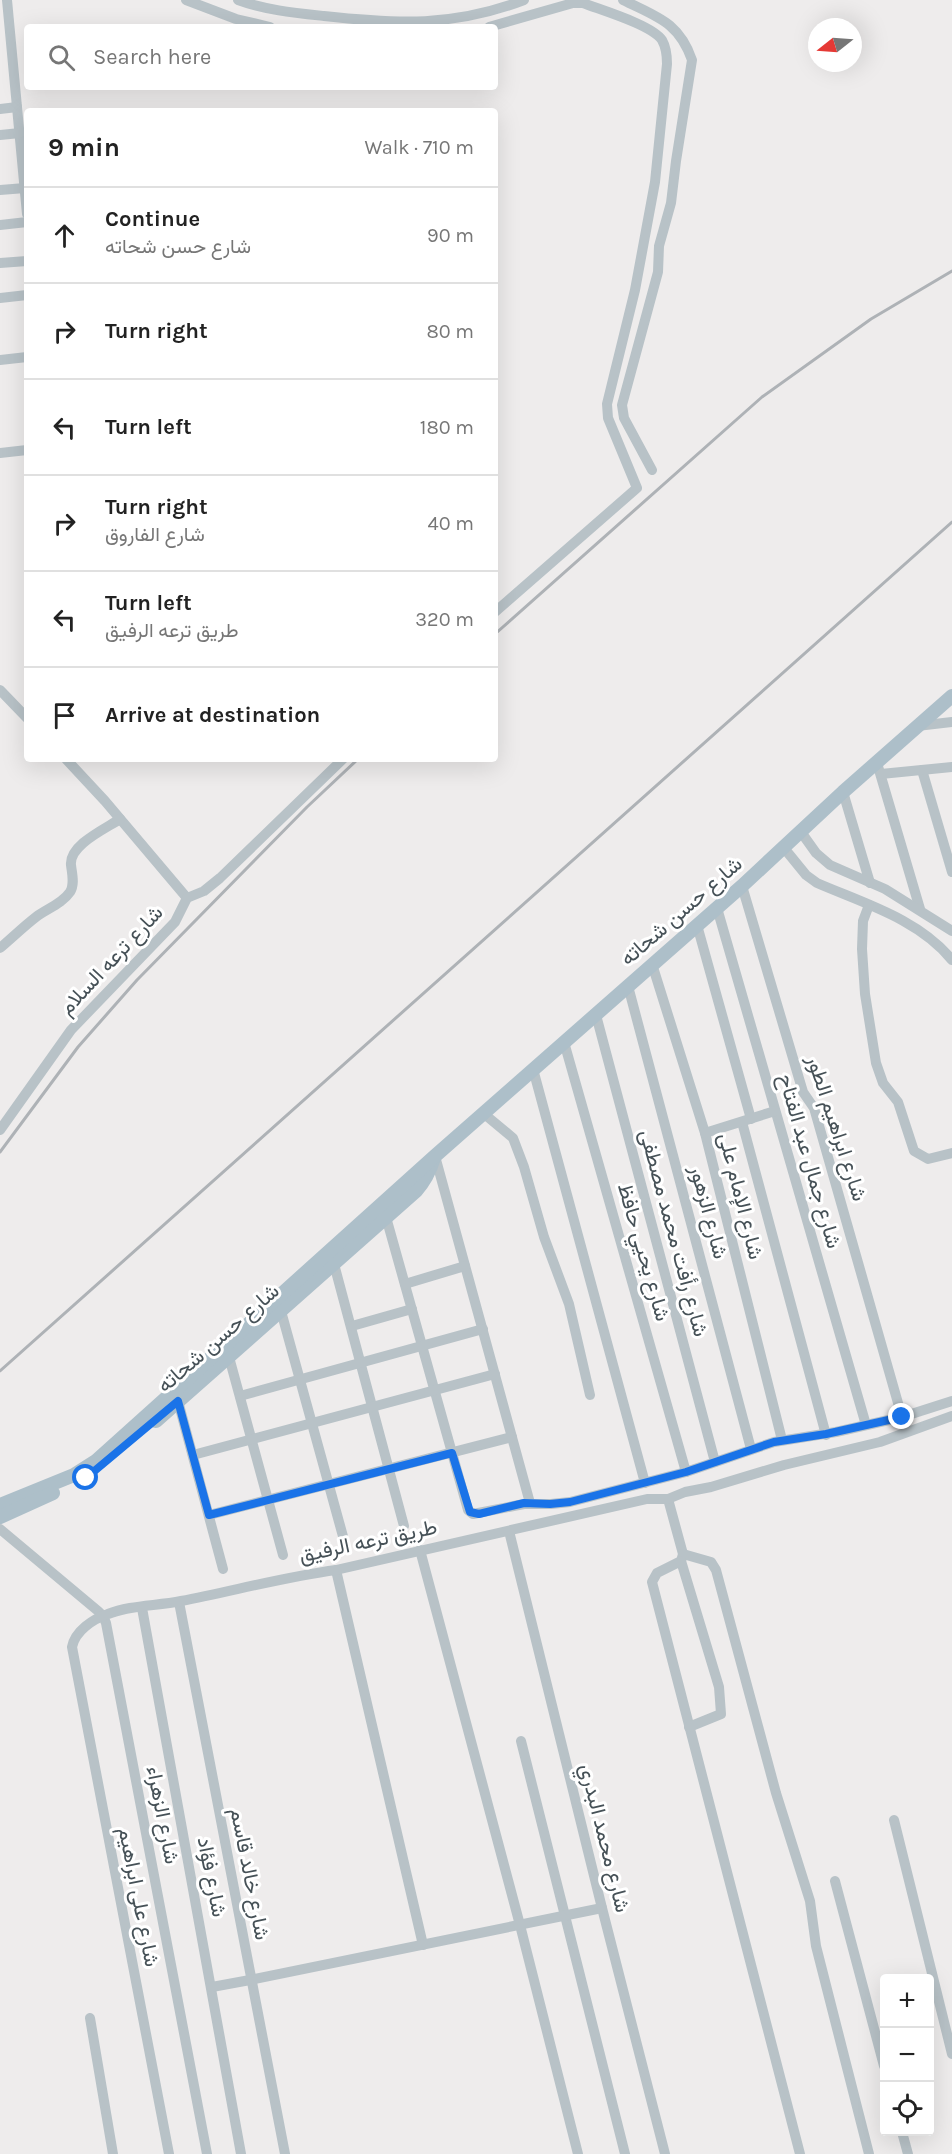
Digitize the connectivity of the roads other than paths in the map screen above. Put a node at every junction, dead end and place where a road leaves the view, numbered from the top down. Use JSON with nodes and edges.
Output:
{"nodes":[{"id":1,"x":7,"y":0,"type":"edge"},
{"id":2,"x":186,"y":0,"type":"edge"},
{"id":3,"x":238,"y":0,"type":"edge"},
{"id":4,"x":524,"y":0,"type":"edge"},
{"id":5,"x":623,"y":0,"type":"edge"},
{"id":6,"x":257,"y":24,"type":"edge"},
{"id":7,"x":498,"y":24,"type":"edge"},
{"id":8,"x":17,"y":107,"type":"junction"},
{"id":9,"x":0,"y":109,"type":"edge"},
{"id":10,"x":20,"y":134,"type":"junction"},
{"id":11,"x":0,"y":135,"type":"edge"},
{"id":12,"x":24,"y":177,"type":"edge"},
{"id":13,"x":24,"y":188,"type":"edge"},
{"id":14,"x":0,"y":189,"type":"edge"},
{"id":15,"x":24,"y":222,"type":"edge"},
{"id":16,"x":0,"y":225,"type":"edge"},
{"id":17,"x":24,"y":261,"type":"edge"},
{"id":18,"x":0,"y":263,"type":"edge"},
{"id":19,"x":24,"y":296,"type":"edge"},
{"id":20,"x":0,"y":298,"type":"edge"},
{"id":21,"x":0,"y":355,"type":"edge"},
{"id":22,"x":24,"y":357,"type":"edge"},
{"id":23,"x":0,"y":360,"type":"edge"},
{"id":24,"x":24,"y":450,"type":"edge"},
{"id":25,"x":0,"y":453,"type":"edge"},
{"id":26,"x":652,"y":470,"type":"dead end"},
{"id":27,"x":498,"y":609,"type":"edge"},
{"id":28,"x":0,"y":690,"type":"edge"},
{"id":29,"x":952,"y":696,"type":"edge"},
{"id":30,"x":24,"y":715,"type":"edge"},
{"id":31,"x":952,"y":722,"type":"edge"},
{"id":32,"x":917,"y":726,"type":"junction"},
{"id":33,"x":69,"y":762,"type":"edge"},
{"id":34,"x":340,"y":762,"type":"edge"},
{"id":35,"x":952,"y":767,"type":"edge"},
{"id":36,"x":879,"y":769,"type":"junction"},
{"id":37,"x":922,"y":770,"type":"junction"},
{"id":38,"x":843,"y":792,"type":"junction"},
{"id":39,"x":120,"y":819,"type":"junction"},
{"id":40,"x":801,"y":832,"type":"junction"},
{"id":41,"x":784,"y":848,"type":"junction"},
{"id":42,"x":952,"y":872,"type":"edge"},
{"id":43,"x":870,"y":882,"type":"junction"},
{"id":44,"x":742,"y":886,"type":"junction"},
{"id":45,"x":187,"y":898,"type":"junction"},
{"id":46,"x":869,"y":905,"type":"junction"},
{"id":47,"x":717,"y":908,"type":"junction"},
{"id":48,"x":920,"y":909,"type":"junction"},
{"id":49,"x":697,"y":925,"type":"junction"},
{"id":50,"x":952,"y":931,"type":"edge"},
{"id":51,"x":0,"y":948,"type":"edge"},
{"id":52,"x":952,"y":960,"type":"edge"},
{"id":53,"x":652,"y":964,"type":"junction"},
{"id":54,"x":628,"y":986,"type":"junction"},
{"id":55,"x":596,"y":1014,"type":"junction"},
{"id":56,"x":564,"y":1042,"type":"junction"},
{"id":57,"x":533,"y":1070,"type":"junction"},
{"id":58,"x":775,"y":1111,"type":"junction"},
{"id":59,"x":483,"y":1113,"type":"junction"},
{"id":60,"x":747,"y":1120,"type":"junction"},
{"id":61,"x":0,"y":1130,"type":"edge"},
{"id":62,"x":705,"y":1133,"type":"junction"},
{"id":63,"x":952,"y":1153,"type":"edge"},
{"id":64,"x":435,"y":1156,"type":"junction"},
{"id":65,"x":386,"y":1217,"type":"junction"},
{"id":66,"x":334,"y":1264,"type":"junction"},
{"id":67,"x":465,"y":1266,"type":"junction"},
{"id":68,"x":405,"y":1284,"type":"junction"},
{"id":69,"x":412,"y":1309,"type":"junction"},
{"id":70,"x":281,"y":1311,"type":"junction"},
{"id":71,"x":352,"y":1326,"type":"junction"},
{"id":72,"x":483,"y":1329,"type":"junction"},
{"id":73,"x":422,"y":1346,"type":"junction"},
{"id":74,"x":229,"y":1357,"type":"junction"},
{"id":75,"x":361,"y":1363,"type":"junction"},
{"id":76,"x":495,"y":1374,"type":"junction"},
{"id":77,"x":300,"y":1380,"type":"junction"},
{"id":78,"x":435,"y":1391,"type":"junction"},
{"id":79,"x":590,"y":1395,"type":"dead end"},
{"id":80,"x":240,"y":1396,"type":"junction"},
{"id":81,"x":178,"y":1401,"type":"junction"},
{"id":82,"x":952,"y":1401,"type":"edge"},
{"id":83,"x":373,"y":1407,"type":"junction"},
{"id":84,"x":952,"y":1416,"type":"edge"},
{"id":85,"x":902,"y":1417,"type":"junction"},
{"id":86,"x":312,"y":1424,"type":"junction"},
{"id":87,"x":866,"y":1425,"type":"junction"},
{"id":88,"x":826,"y":1434,"type":"junction"},
{"id":89,"x":512,"y":1437,"type":"junction"},
{"id":90,"x":252,"y":1440,"type":"junction"},
{"id":91,"x":782,"y":1440,"type":"junction"},
{"id":92,"x":751,"y":1449,"type":"junction"},
{"id":93,"x":452,"y":1453,"type":"junction"},
{"id":94,"x":193,"y":1455,"type":"junction"},
{"id":95,"x":715,"y":1462,"type":"junction"},
{"id":96,"x":389,"y":1469,"type":"junction"},
{"id":97,"x":686,"y":1472,"type":"junction"},
{"id":98,"x":645,"y":1483,"type":"junction"},
{"id":99,"x":329,"y":1485,"type":"junction"},
{"id":100,"x":668,"y":1499,"type":"junction"},
{"id":101,"x":268,"y":1500,"type":"junction"},
{"id":102,"x":530,"y":1503,"type":"junction"},
{"id":103,"x":0,"y":1505,"type":"edge"},
{"id":104,"x":209,"y":1515,"type":"junction"},
{"id":105,"x":0,"y":1517,"type":"edge"},
{"id":106,"x":404,"y":1526,"type":"dead end"},
{"id":107,"x":0,"y":1529,"type":"edge"},
{"id":108,"x":509,"y":1531,"type":"junction"},
{"id":109,"x":344,"y":1540,"type":"dead end"},
{"id":110,"x":420,"y":1550,"type":"junction"},
{"id":111,"x":283,"y":1555,"type":"dead end"},
{"id":112,"x":682,"y":1558,"type":"junction"},
{"id":113,"x":223,"y":1569,"type":"dead end"},
{"id":114,"x":336,"y":1570,"type":"junction"},
{"id":115,"x":179,"y":1602,"type":"junction"},
{"id":116,"x":142,"y":1608,"type":"junction"},
{"id":117,"x":103,"y":1616,"type":"junction"},
{"id":118,"x":689,"y":1727,"type":"junction"},
{"id":119,"x":521,"y":1741,"type":"dead end"},
{"id":120,"x":894,"y":1820,"type":"dead end"},
{"id":121,"x":836,"y":1881,"type":"dead end"},
{"id":122,"x":602,"y":1908,"type":"junction"},
{"id":123,"x":564,"y":1916,"type":"junction"},
{"id":124,"x":520,"y":1925,"type":"junction"},
{"id":125,"x":423,"y":1945,"type":"junction"},
{"id":126,"x":250,"y":1980,"type":"junction"},
{"id":127,"x":212,"y":1987,"type":"junction"},
{"id":128,"x":90,"y":2018,"type":"dead end"},
{"id":129,"x":880,"y":2047,"type":"edge"},
{"id":130,"x":952,"y":2054,"type":"edge"},
{"id":131,"x":903,"y":2136,"type":"edge"},
{"id":132,"x":113,"y":2154,"type":"edge"},
{"id":133,"x":169,"y":2154,"type":"edge"},
{"id":134,"x":207,"y":2154,"type":"edge"},
{"id":135,"x":241,"y":2154,"type":"edge"},
{"id":136,"x":285,"y":2154,"type":"edge"},
{"id":137,"x":578,"y":2154,"type":"edge"},
{"id":138,"x":625,"y":2154,"type":"edge"},
{"id":139,"x":665,"y":2154,"type":"edge"},
{"id":140,"x":800,"y":2154,"type":"edge"},
{"id":141,"x":869,"y":2154,"type":"edge"},
{"id":142,"x":908,"y":2154,"type":"edge"}],
"edges":[{"from":1,"to":8,"type":"street"},
{"from":2,"to":6,"type":"street"},
{"from":3,"to":4,"type":"street"},
{"from":5,"to":26,"type":"street"},
{"from":7,"to":27,"type":"street"},
{"from":8,"to":9,"type":"street"},
{"from":8,"to":10,"type":"street"},
{"from":10,"to":11,"type":"street"},
{"from":10,"to":12,"type":"street"},
{"from":13,"to":14,"type":"street"},
{"from":15,"to":16,"type":"street"},
{"from":17,"to":18,"type":"street"},
{"from":19,"to":20,"type":"street"},
{"from":21,"to":23,"type":"street"},
{"from":22,"to":23,"type":"street"},
{"from":24,"to":25,"type":"street"},
{"from":28,"to":30,"type":"street"},
{"from":29,"to":32,"type":"main road","name":"شارع حسن شحاته"},
{"from":31,"to":32,"type":"street"},
{"from":32,"to":36,"type":"main road","name":"شارع حسن شحاته"},
{"from":33,"to":39,"type":"street"},
{"from":34,"to":45,"type":"street","name":"شارع ترعه السلام"},
{"from":35,"to":37,"type":"street"},
{"from":36,"to":37,"type":"street"},
{"from":36,"to":38,"type":"main road","name":"شارع حسن شحاته"},
{"from":36,"to":48,"type":"street"},
{"from":37,"to":42,"type":"street"},
{"from":38,"to":40,"type":"main road","name":"شارع حسن شحاته"},
{"from":38,"to":43,"type":"street"},
{"from":39,"to":45,"type":"street"},
{"from":39,"to":51,"type":"street"},
{"from":40,"to":41,"type":"main road","name":"شارع حسن شحاته"},
{"from":40,"to":43,"type":"street"},
{"from":41,"to":44,"type":"main road","name":"شارع حسن شحاته"},
{"from":41,"to":46,"type":"street"},
{"from":43,"to":48,"type":"street"},
{"from":44,"to":47,"type":"main road","name":"شارع حسن شحاته"},
{"from":44,"to":85,"type":"street","name":"شارع ابراهيم الطور"},
{"from":45,"to":61,"type":"street","name":"شارع ترعه السلام"},
{"from":46,"to":52,"type":"street"},
{"from":46,"to":63,"type":"street"},
{"from":47,"to":49,"type":"main road","name":"شارع حسن شحاته"},
{"from":47,"to":58,"type":"street","name":"شارع جمال عبد الفتاح"},
{"from":48,"to":50,"type":"street"},
{"from":49,"to":53,"type":"main road","name":"شارع حسن شحاته"},
{"from":49,"to":60,"type":"street"},
{"from":53,"to":54,"type":"main road","name":"شارع حسن شحاته"},
{"from":53,"to":62,"type":"street","name":"شارع الإمام على"},
{"from":54,"to":55,"type":"main road","name":"شارع حسن شحاته"},
{"from":54,"to":92,"type":"street","name":"شارع الزهور"},
{"from":55,"to":56,"type":"main road","name":"شارع حسن شحاته"},
{"from":55,"to":95,"type":"street","name":"شارع رأفت محمد مصطفى"},
{"from":56,"to":57,"type":"main road","name":"شارع حسن شحاته"},
{"from":56,"to":97,"type":"street","name":"شارع يحيي حافظ"},
{"from":57,"to":59,"type":"main road","name":"شارع حسن شحاته"},
{"from":57,"to":98,"type":"street"},
{"from":58,"to":60,"type":"street"},
{"from":58,"to":87,"type":"street","name":"شارع جمال عبد الفتاح"},
{"from":59,"to":64,"type":"main road","name":"شارع حسن شحاته"},
{"from":59,"to":79,"type":"street"},
{"from":60,"to":62,"type":"street"},
{"from":60,"to":88,"type":"street"},
{"from":62,"to":91,"type":"street","name":"شارع الإمام على"},
{"from":64,"to":65,"type":"main road","name":"شارع حسن شحاته"},
{"from":64,"to":67,"type":"street"},
{"from":64,"to":103,"type":"main road","name":"شارع حسن شحاته"},
{"from":65,"to":66,"type":"main road","name":"شارع حسن شحاته"},
{"from":65,"to":68,"type":"street"},
{"from":66,"to":70,"type":"main road","name":"شارع حسن شحاته"},
{"from":66,"to":71,"type":"street"},
{"from":67,"to":68,"type":"street"},
{"from":67,"to":72,"type":"street"},
{"from":68,"to":69,"type":"street"},
{"from":69,"to":71,"type":"street"},
{"from":69,"to":73,"type":"street"},
{"from":70,"to":74,"type":"main road","name":"شارع حسن شحاته"},
{"from":70,"to":77,"type":"street"},
{"from":71,"to":75,"type":"street"},
{"from":72,"to":73,"type":"street"},
{"from":72,"to":76,"type":"street"},
{"from":73,"to":75,"type":"street"},
{"from":73,"to":78,"type":"street"},
{"from":74,"to":80,"type":"street"},
{"from":74,"to":81,"type":"main road","name":"شارع حسن شحاته"},
{"from":75,"to":77,"type":"street"},
{"from":75,"to":83,"type":"street"},
{"from":76,"to":78,"type":"street"},
{"from":76,"to":89,"type":"street"},
{"from":77,"to":80,"type":"street"},
{"from":77,"to":86,"type":"street"},
{"from":78,"to":83,"type":"street"},
{"from":78,"to":93,"type":"street"},
{"from":80,"to":90,"type":"street"},
{"from":81,"to":94,"type":"street"},
{"from":81,"to":105,"type":"main road","name":"شارع حسن شحاته"},
{"from":82,"to":85,"type":"street"},
{"from":83,"to":86,"type":"street"},
{"from":83,"to":96,"type":"street"},
{"from":84,"to":100,"type":"street","name":"طريق ترعه الرفيق"},
{"from":85,"to":87,"type":"street"},
{"from":86,"to":90,"type":"street"},
{"from":86,"to":99,"type":"street"},
{"from":87,"to":88,"type":"street"},
{"from":88,"to":91,"type":"street"},
{"from":89,"to":93,"type":"street"},
{"from":89,"to":102,"type":"street"},
{"from":90,"to":94,"type":"street"},
{"from":90,"to":101,"type":"street"},
{"from":91,"to":92,"type":"street"},
{"from":92,"to":95,"type":"street"},
{"from":93,"to":96,"type":"street"},
{"from":93,"to":102,"type":"street"},
{"from":94,"to":104,"type":"street"},
{"from":95,"to":97,"type":"street"},
{"from":96,"to":99,"type":"street"},
{"from":96,"to":106,"type":"street"},
{"from":97,"to":98,"type":"street"},
{"from":98,"to":102,"type":"street"},
{"from":99,"to":101,"type":"street"},
{"from":99,"to":109,"type":"street"},
{"from":100,"to":108,"type":"street","name":"طريق ترعه الرفيق"},
{"from":100,"to":112,"type":"street"},
{"from":101,"to":104,"type":"street"},
{"from":101,"to":111,"type":"street"},
{"from":104,"to":113,"type":"street"},
{"from":107,"to":117,"type":"street"},
{"from":108,"to":110,"type":"street","name":"طريق ترعه الرفيق"},
{"from":108,"to":122,"type":"street","name":"شارع محمد البدري"},
{"from":110,"to":114,"type":"street","name":"طريق ترعه الرفيق"},
{"from":110,"to":124,"type":"street"},
{"from":112,"to":118,"type":"street"},
{"from":112,"to":118,"type":"street"},
{"from":112,"to":141,"type":"street"},
{"from":114,"to":115,"type":"street","name":"طريق ترعه الرفيق"},
{"from":114,"to":125,"type":"street"},
{"from":115,"to":116,"type":"street","name":"طريق ترعه الرفيق"},
{"from":115,"to":126,"type":"street","name":"شارع خالد قاسم"},
{"from":116,"to":117,"type":"street","name":"طريق ترعه الرفيق"},
{"from":116,"to":127,"type":"street","name":"شارع فؤاد"},
{"from":117,"to":133,"type":"street","name":"شارع على ابراهيم"},
{"from":117,"to":134,"type":"street","name":"شارع الزهراء"},
{"from":118,"to":140,"type":"street"},
{"from":119,"to":123,"type":"street"},
{"from":120,"to":130,"type":"street"},
{"from":121,"to":129,"type":"street"},
{"from":122,"to":123,"type":"street"},
{"from":122,"to":139,"type":"street","name":"شارع محمد البدري"},
{"from":123,"to":124,"type":"street"},
{"from":123,"to":138,"type":"street"},
{"from":124,"to":125,"type":"street"},
{"from":124,"to":137,"type":"street"},
{"from":125,"to":126,"type":"street"},
{"from":126,"to":127,"type":"street"},
{"from":126,"to":136,"type":"street","name":"شارع خالد قاسم"},
{"from":127,"to":135,"type":"street","name":"شارع فؤاد"},
{"from":128,"to":132,"type":"street"},
{"from":131,"to":142,"type":"street"}]}
